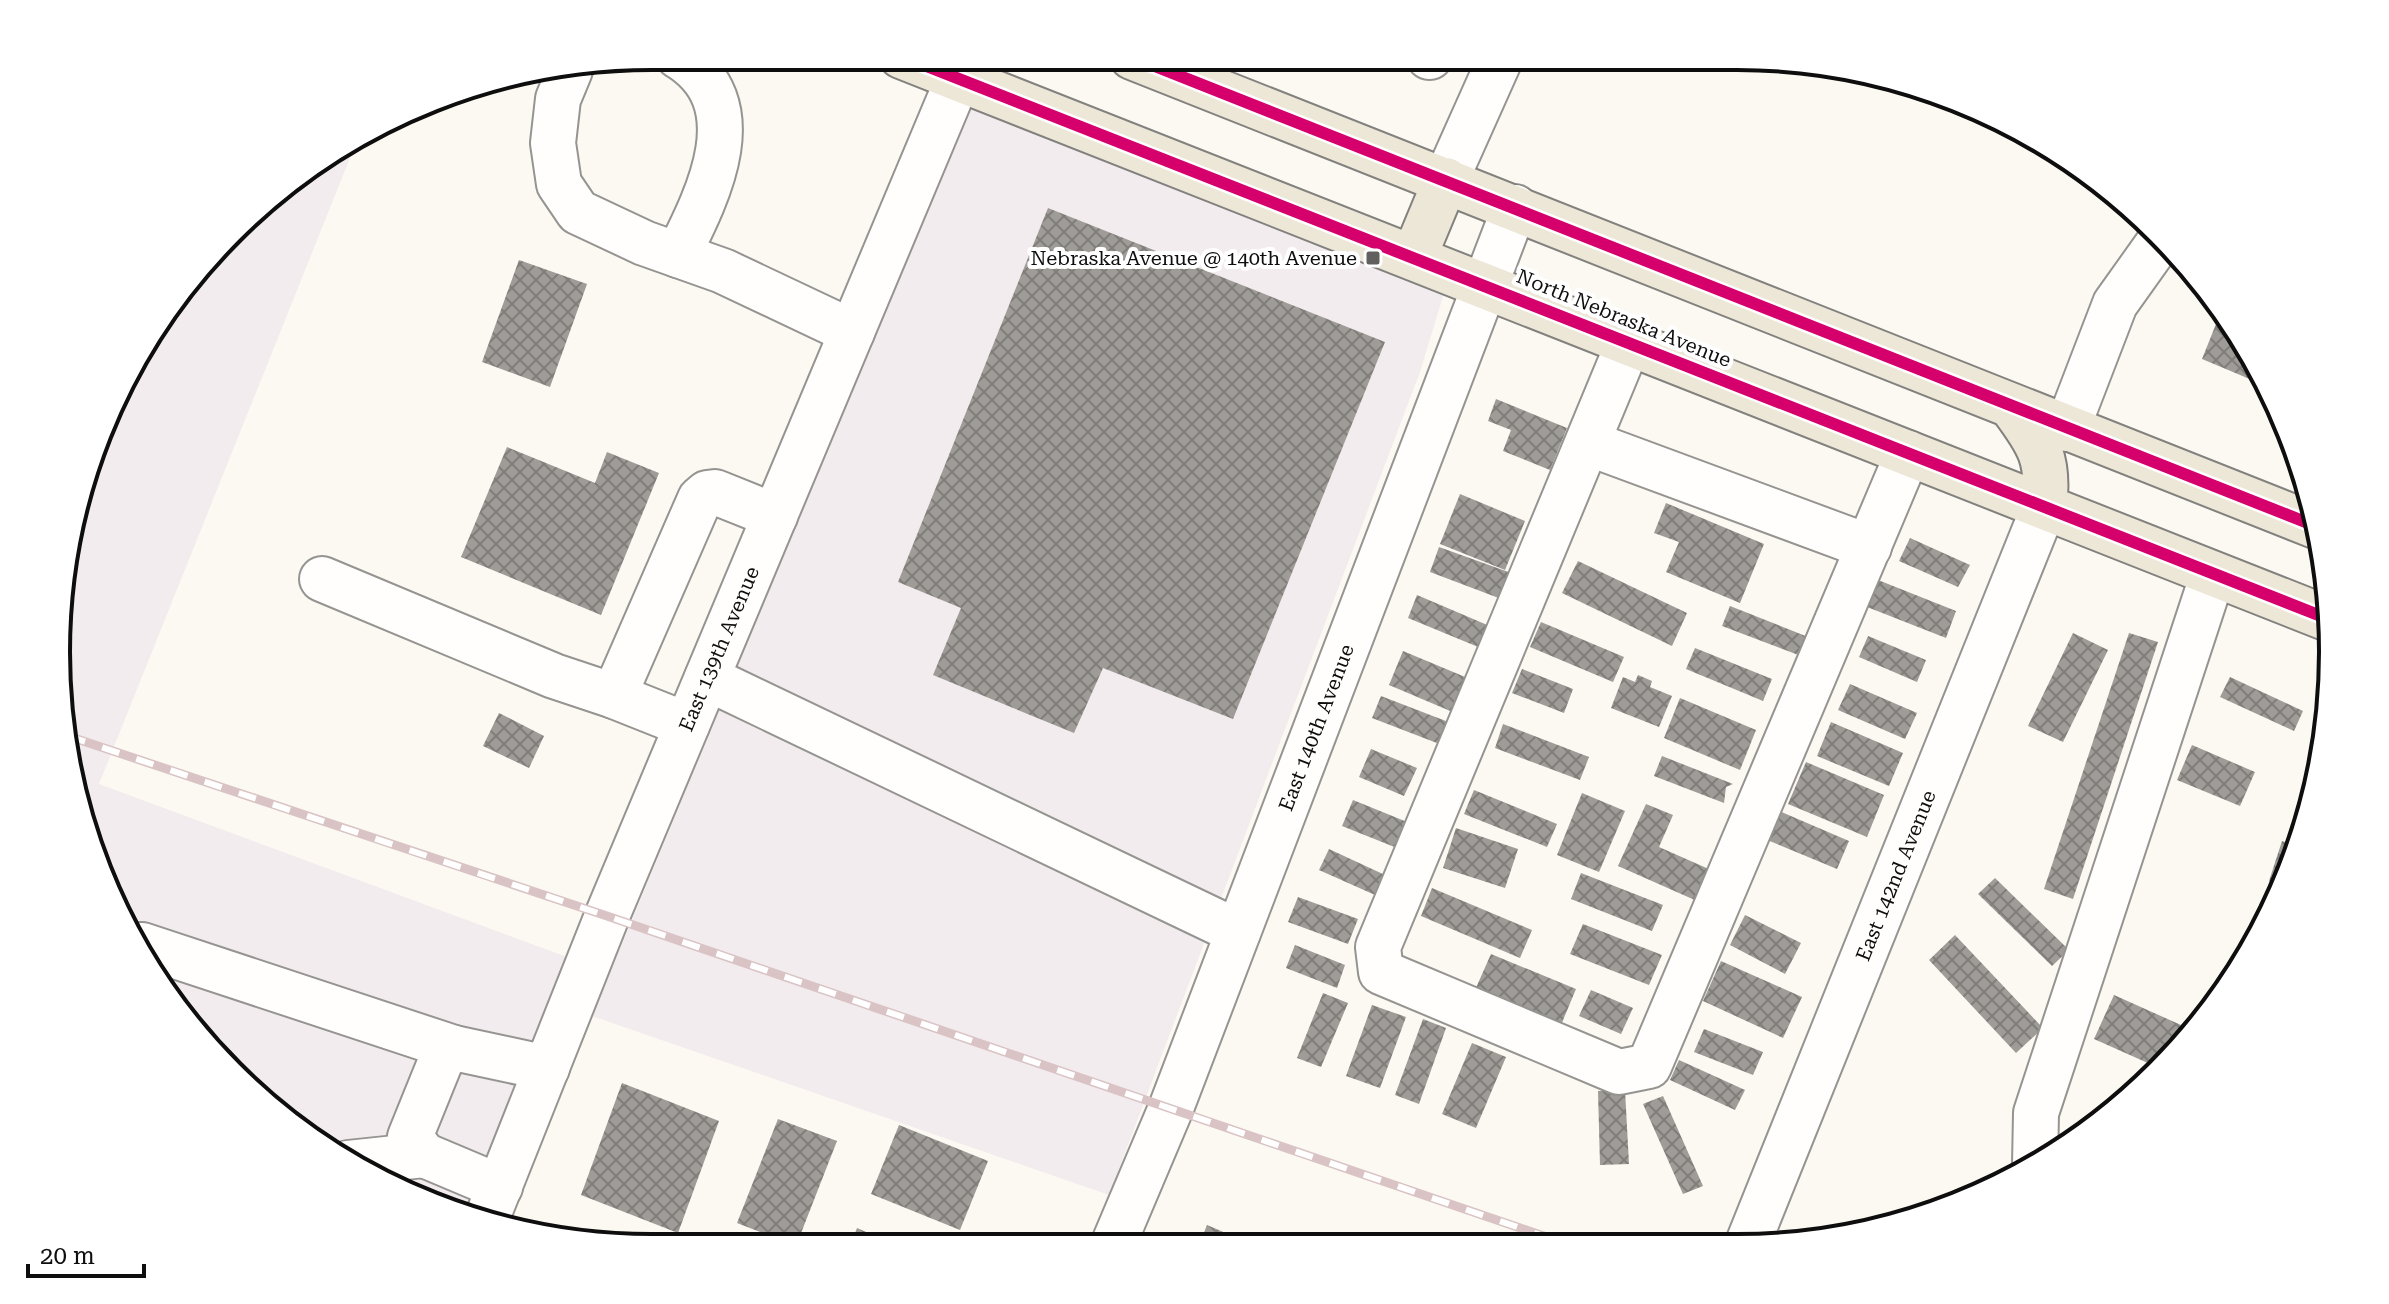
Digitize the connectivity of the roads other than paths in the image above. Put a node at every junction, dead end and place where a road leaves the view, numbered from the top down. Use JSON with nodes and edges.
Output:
{"nodes":[{"id":1,"x":695,"y":70,"type":"edge"},
{"id":2,"x":936,"y":70,"type":"edge"},
{"id":3,"x":1165,"y":70,"type":"edge"},
{"id":4,"x":1495,"y":70,"type":"edge"},
{"id":5,"x":567,"y":76,"type":"edge"},
{"id":6,"x":958,"y":79,"type":"junction"},
{"id":7,"x":1446,"y":180,"type":"junction"},
{"id":8,"x":1515,"y":207,"type":"junction"},
{"id":9,"x":2156,"y":247,"type":"edge"},
{"id":10,"x":678,"y":255,"type":"junction"},
{"id":11,"x":1414,"y":257,"type":"junction"},
{"id":12,"x":1483,"y":284,"type":"junction"},
{"id":13,"x":852,"y":332,"type":"junction"},
{"id":14,"x":1629,"y":342,"type":"junction"},
{"id":15,"x":2012,"y":407,"type":"junction"},
{"id":16,"x":2067,"y":429,"type":"junction"},
{"id":17,"x":1588,"y":443,"type":"junction"},
{"id":18,"x":1908,"y":453,"type":"junction"},
{"id":19,"x":2044,"y":507,"type":"junction"},
{"id":20,"x":775,"y":516,"type":"junction"},
{"id":21,"x":2304,"y":522,"type":"edge"},
{"id":22,"x":1869,"y":547,"type":"junction"},
{"id":23,"x":2213,"y":574,"type":"junction"},
{"id":24,"x":322,"y":579,"type":"dead end"},
{"id":25,"x":2318,"y":615,"type":"edge"},
{"id":26,"x":707,"y":678,"type":"junction"},
{"id":27,"x":614,"y":696,"type":"junction"},
{"id":28,"x":687,"y":725,"type":"junction"},
{"id":29,"x":1238,"y":932,"type":"junction"},
{"id":30,"x":151,"y":948,"type":"edge"},
{"id":31,"x":454,"y":1048,"type":"junction"},
{"id":32,"x":547,"y":1068,"type":"junction"},
{"id":33,"x":2035,"y":1151,"type":"edge"},
{"id":34,"x":424,"y":1155,"type":"junction"},
{"id":35,"x":370,"y":1161,"type":"edge"},
{"id":36,"x":492,"y":1205,"type":"edge"},
{"id":37,"x":1118,"y":1234,"type":"edge"},
{"id":38,"x":1752,"y":1234,"type":"edge"}],
"edges":[{"from":1,"to":10,"type":"street"},
{"from":2,"to":6,"type":"main road","name":"North Nebraska Avenue"},
{"from":3,"to":7,"type":"main road"},
{"from":4,"to":7,"type":"street"},
{"from":5,"to":10,"type":"street"},
{"from":6,"to":11,"type":"main road","name":"North Nebraska Avenue"},
{"from":6,"to":13,"type":"street","name":"East 139th Avenue"},
{"from":7,"to":8,"type":"main road"},
{"from":7,"to":11,"type":"main road"},
{"from":8,"to":12,"type":"street","name":"East 140th Avenue"},
{"from":8,"to":15,"type":"main road"},
{"from":9,"to":16,"type":"street"},
{"from":10,"to":13,"type":"street"},
{"from":11,"to":12,"type":"main road","name":"North Nebraska Avenue"},
{"from":12,"to":14,"type":"main road","name":"North Nebraska Avenue"},
{"from":12,"to":29,"type":"street","name":"East 140th Avenue"},
{"from":13,"to":20,"type":"street","name":"East 139th Avenue"},
{"from":14,"to":17,"type":"street"},
{"from":14,"to":18,"type":"main road","name":"North Nebraska Avenue"},
{"from":15,"to":16,"type":"main road"},
{"from":15,"to":19,"type":"main road"},
{"from":16,"to":21,"type":"main road"},
{"from":17,"to":22,"type":"street"},
{"from":17,"to":22,"type":"street"},
{"from":18,"to":19,"type":"main road","name":"North Nebraska Avenue"},
{"from":18,"to":22,"type":"street"},
{"from":19,"to":23,"type":"main road","name":"North Nebraska Avenue"},
{"from":19,"to":38,"type":"street","name":"East 142nd Avenue"},
{"from":20,"to":26,"type":"street","name":"East 139th Avenue"},
{"from":20,"to":27,"type":"street"},
{"from":23,"to":25,"type":"main road","name":"North Nebraska Avenue"},
{"from":23,"to":33,"type":"street"},
{"from":24,"to":27,"type":"street"},
{"from":26,"to":28,"type":"street","name":"East 139th Avenue"},
{"from":26,"to":29,"type":"street"},
{"from":27,"to":28,"type":"street"},
{"from":28,"to":32,"type":"street","name":"East 139th Avenue"},
{"from":29,"to":37,"type":"street","name":"East 140th Avenue"},
{"from":30,"to":31,"type":"street"},
{"from":31,"to":32,"type":"street"},
{"from":31,"to":34,"type":"street"},
{"from":32,"to":36,"type":"street","name":"East 139th Avenue"},
{"from":34,"to":35,"type":"street"},
{"from":34,"to":36,"type":"street"}]}
